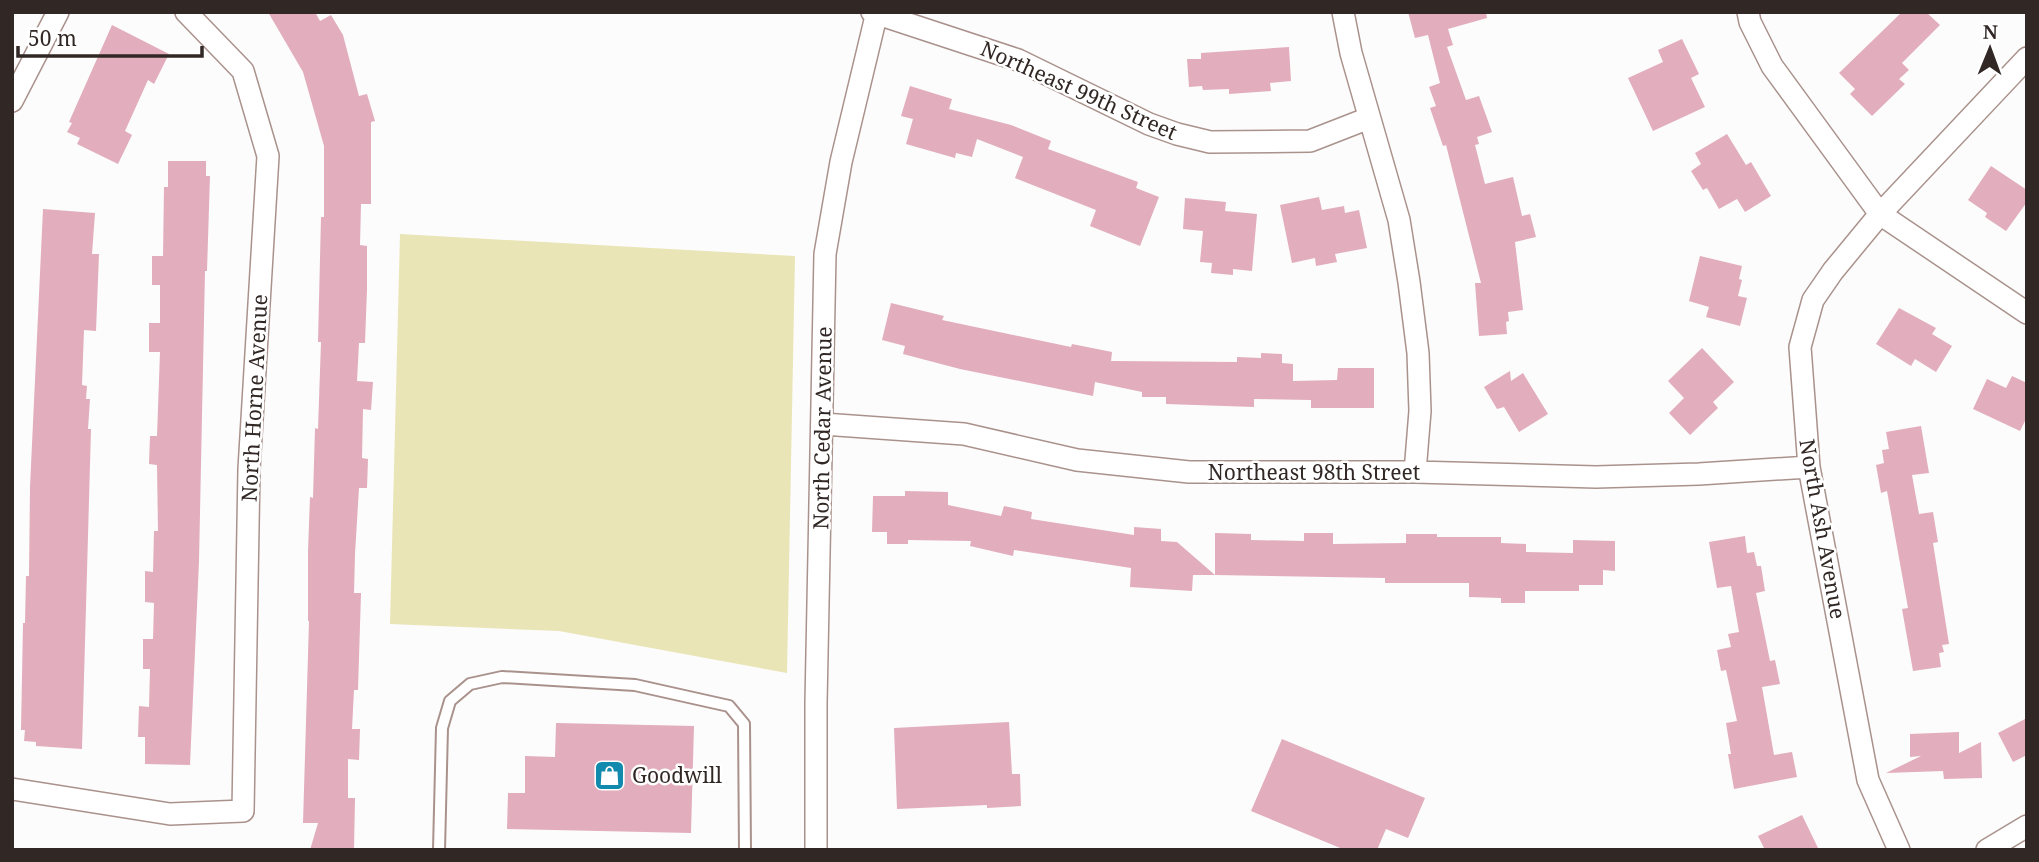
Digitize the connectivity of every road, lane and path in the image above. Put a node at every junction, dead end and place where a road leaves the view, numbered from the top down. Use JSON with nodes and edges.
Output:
{"nodes":[{"id":1,"x":58,"y":12,"type":"edge"},
{"id":2,"x":186,"y":12,"type":"edge"},
{"id":3,"x":1343,"y":12,"type":"edge"},
{"id":4,"x":1748,"y":12,"type":"edge"},
{"id":5,"x":876,"y":13,"type":"edge"},
{"id":6,"x":2027,"y":58,"type":"edge"},
{"id":7,"x":12,"y":101,"type":"edge"},
{"id":8,"x":1369,"y":118,"type":"junction"},
{"id":9,"x":1880,"y":214,"type":"junction"},
{"id":10,"x":2027,"y":313,"type":"edge"},
{"id":11,"x":823,"y":424,"type":"junction"},
{"id":12,"x":1809,"y":467,"type":"junction"},
{"id":13,"x":1415,"y":472,"type":"junction"},
{"id":14,"x":12,"y":789,"type":"edge"},
{"id":15,"x":2027,"y":826,"type":"edge"},
{"id":16,"x":439,"y":850,"type":"edge"},
{"id":17,"x":745,"y":850,"type":"edge"},
{"id":18,"x":816,"y":850,"type":"edge"},
{"id":19,"x":1899,"y":850,"type":"edge"},
{"id":20,"x":1987,"y":850,"type":"edge"}],
"edges":[{"from":1,"to":7,"type":"street"},
{"from":2,"to":14,"type":"street","name":"North Horne Avenue"},
{"from":3,"to":8,"type":"street"},
{"from":4,"to":9,"type":"street"},
{"from":5,"to":8,"type":"street","name":"Northeast 99th Street"},
{"from":5,"to":11,"type":"street","name":"North Cedar Avenue"},
{"from":6,"to":9,"type":"street","name":"North Ash Avenue"},
{"from":8,"to":13,"type":"street"},
{"from":9,"to":10,"type":"street"},
{"from":9,"to":12,"type":"street","name":"North Ash Avenue"},
{"from":11,"to":13,"type":"street","name":"Northeast 98th Street"},
{"from":11,"to":18,"type":"street","name":"North Cedar Avenue"},
{"from":12,"to":13,"type":"street","name":"Northeast 98th Street"},
{"from":12,"to":19,"type":"street","name":"North Ash Avenue"},
{"from":15,"to":20,"type":"street"},
{"from":16,"to":17,"type":"lane"}]}
